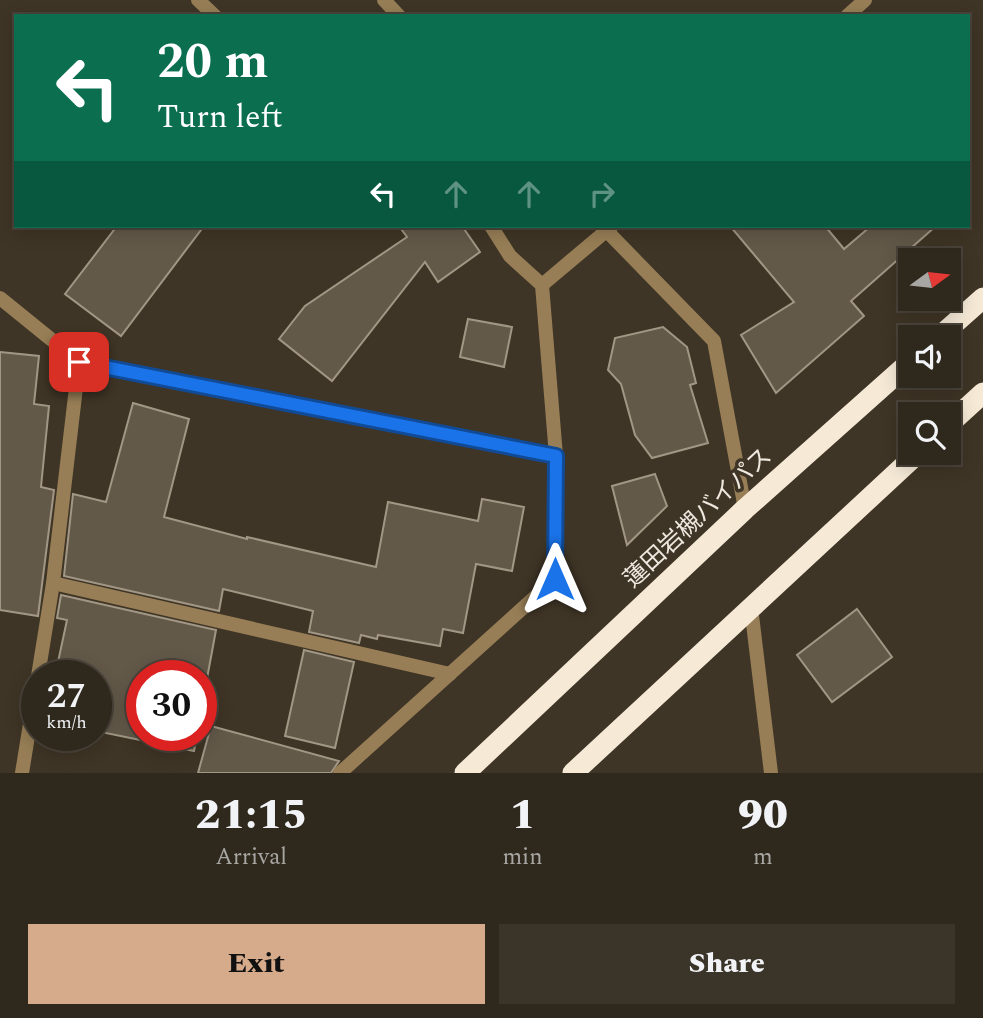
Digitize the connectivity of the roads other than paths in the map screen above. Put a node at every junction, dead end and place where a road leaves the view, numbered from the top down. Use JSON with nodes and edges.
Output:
{"nodes":[{"id":1,"x":198,"y":0,"type":"edge"},
{"id":2,"x":384,"y":0,"type":"edge"},
{"id":3,"x":865,"y":0,"type":"edge"},
{"id":4,"x":213,"y":14,"type":"edge"},
{"id":5,"x":397,"y":14,"type":"edge"},
{"id":6,"x":849,"y":14,"type":"edge"},
{"id":7,"x":492,"y":228,"type":"edge"},
{"id":8,"x":606,"y":228,"type":"edge"},
{"id":9,"x":608,"y":228,"type":"edge"},
{"id":10,"x":542,"y":285,"type":"junction"},
{"id":11,"x":0,"y":298,"type":"edge"},
{"id":12,"x":983,"y":298,"type":"edge"},
{"id":13,"x":953,"y":325,"type":"edge"},
{"id":14,"x":79,"y":362,"type":"junction"},
{"id":15,"x":898,"y":373,"type":"edge"},
{"id":16,"x":983,"y":393,"type":"edge"},
{"id":17,"x":961,"y":413,"type":"edge"},
{"id":18,"x":556,"y":456,"type":"junction"},
{"id":19,"x":905,"y":465,"type":"edge"},
{"id":20,"x":745,"y":509,"type":"junction"},
{"id":21,"x":53,"y":583,"type":"junction"},
{"id":22,"x":751,"y":607,"type":"junction"},
{"id":23,"x":41,"y":660,"type":"edge"},
{"id":24,"x":450,"y":674,"type":"junction"},
{"id":25,"x":26,"y":751,"type":"edge"},
{"id":26,"x":22,"y":773,"type":"edge"},
{"id":27,"x":340,"y":773,"type":"edge"},
{"id":28,"x":465,"y":773,"type":"edge"},
{"id":29,"x":573,"y":773,"type":"edge"},
{"id":30,"x":771,"y":773,"type":"edge"}],
"edges":[{"from":1,"to":4,"type":"street"},
{"from":2,"to":5,"type":"street"},
{"from":3,"to":6,"type":"street"},
{"from":7,"to":10,"type":"street"},
{"from":8,"to":10,"type":"street"},
{"from":9,"to":20,"type":"street"},
{"from":10,"to":18,"type":"street"},
{"from":11,"to":14,"type":"street"},
{"from":12,"to":13,"type":"highway"},
{"from":14,"to":18,"type":"street"},
{"from":14,"to":21,"type":"street"},
{"from":15,"to":20,"type":"highway","name":"蓮田岩槻バイパス"},
{"from":16,"to":17,"type":"highway"},
{"from":18,"to":24,"type":"street"},
{"from":19,"to":22,"type":"highway"},
{"from":20,"to":28,"type":"highway","name":"蓮田岩槻バイパス"},
{"from":21,"to":23,"type":"street"},
{"from":21,"to":24,"type":"street"},
{"from":22,"to":29,"type":"highway"},
{"from":22,"to":30,"type":"street"},
{"from":24,"to":27,"type":"street"},
{"from":25,"to":26,"type":"street"}]}
